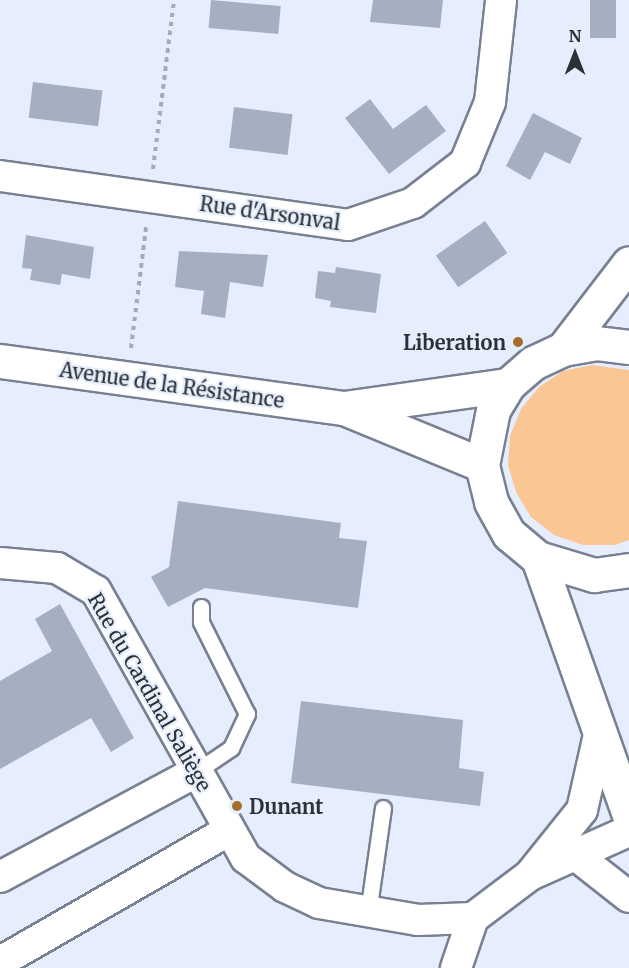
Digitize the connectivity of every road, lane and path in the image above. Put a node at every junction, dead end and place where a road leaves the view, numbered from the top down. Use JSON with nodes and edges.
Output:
{"nodes":[{"id":1,"x":501,"y":0,"type":"edge"},
{"id":2,"x":0,"y":176,"type":"edge"},
{"id":3,"x":629,"y":263,"type":"edge"},
{"id":4,"x":629,"y":347,"type":"edge"},
{"id":5,"x":564,"y":348,"type":"junction"},
{"id":6,"x":0,"y":361,"type":"edge"},
{"id":7,"x":508,"y":385,"type":"junction"},
{"id":8,"x":344,"y":408,"type":"junction"},
{"id":9,"x":482,"y":465,"type":"junction"},
{"id":10,"x":538,"y":558,"type":"junction"},
{"id":11,"x":0,"y":563,"type":"edge"},
{"id":12,"x":629,"y":570,"type":"edge"},
{"id":13,"x":201,"y":607,"type":"dead end"},
{"id":14,"x":600,"y":730,"type":"junction"},
{"id":15,"x":194,"y":773,"type":"junction"},
{"id":16,"x":383,"y":808,"type":"dead end"},
{"id":17,"x":629,"y":815,"type":"edge"},
{"id":18,"x":230,"y":830,"type":"junction"},
{"id":19,"x":629,"y":831,"type":"edge"},
{"id":20,"x":578,"y":857,"type":"junction"},
{"id":21,"x":530,"y":875,"type":"junction"},
{"id":22,"x":0,"y":877,"type":"edge"},
{"id":23,"x":629,"y":897,"type":"edge"},
{"id":24,"x":368,"y":913,"type":"junction"},
{"id":25,"x":473,"y":918,"type":"junction"},
{"id":26,"x":0,"y":962,"type":"edge"},
{"id":27,"x":456,"y":968,"type":"edge"}],
"edges":[{"from":1,"to":2,"type":"street","name":"Rue d'Arsonval"},
{"from":3,"to":5,"type":"main road"},
{"from":4,"to":5,"type":"main road"},
{"from":5,"to":7,"type":"main road"},
{"from":6,"to":8,"type":"main road","name":"Avenue de la Résistance"},
{"from":7,"to":8,"type":"main road"},
{"from":7,"to":9,"type":"main road"},
{"from":8,"to":9,"type":"main road"},
{"from":9,"to":10,"type":"main road"},
{"from":10,"to":12,"type":"main road"},
{"from":10,"to":14,"type":"main road"},
{"from":11,"to":15,"type":"street","name":"Rue du Cardinal Saliège"},
{"from":13,"to":15,"type":"lane"},
{"from":14,"to":17,"type":"main road"},
{"from":14,"to":21,"type":"street"},
{"from":15,"to":18,"type":"street","name":"Rue du Cardinal Saliège"},
{"from":15,"to":22,"type":"street"},
{"from":16,"to":24,"type":"lane"},
{"from":18,"to":24,"type":"street","name":"Rue du Cardinal Saliège"},
{"from":18,"to":26,"type":"street"},
{"from":19,"to":20,"type":"street"},
{"from":20,"to":21,"type":"street"},
{"from":20,"to":23,"type":"street"},
{"from":21,"to":25,"type":"street"},
{"from":24,"to":25,"type":"street","name":"Rue du Cardinal Saliège"},
{"from":25,"to":27,"type":"street"}]}
